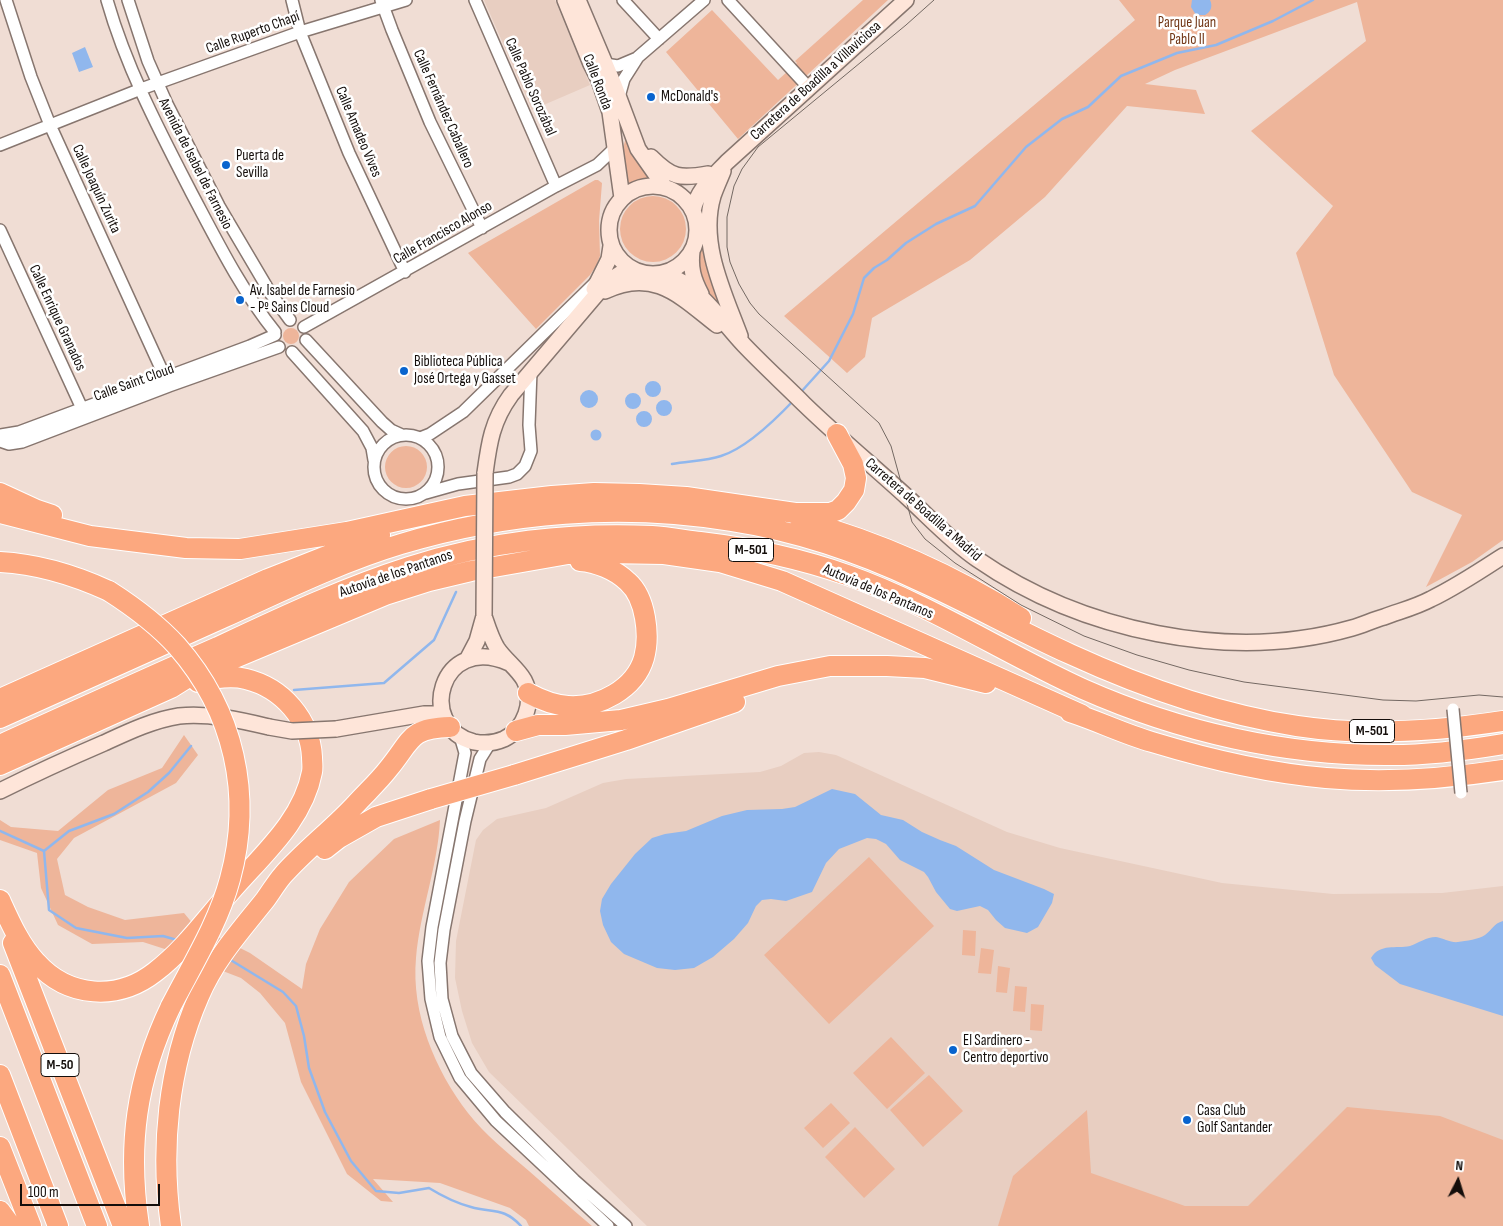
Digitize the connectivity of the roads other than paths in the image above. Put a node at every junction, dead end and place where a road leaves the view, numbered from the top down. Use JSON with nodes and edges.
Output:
{"nodes":[{"id":1,"x":6,"y":0,"type":"edge"},
{"id":2,"x":107,"y":0,"type":"edge"},
{"id":3,"x":128,"y":0,"type":"edge"},
{"id":4,"x":292,"y":0,"type":"edge"},
{"id":5,"x":406,"y":0,"type":"edge"},
{"id":6,"x":475,"y":0,"type":"edge"},
{"id":7,"x":565,"y":0,"type":"edge"},
{"id":8,"x":578,"y":0,"type":"edge"},
{"id":9,"x":623,"y":0,"type":"edge"},
{"id":10,"x":704,"y":0,"type":"edge"},
{"id":11,"x":728,"y":0,"type":"edge"},
{"id":12,"x":906,"y":0,"type":"edge"},
{"id":13,"x":382,"y":3,"type":"edge"},
{"id":14,"x":300,"y":32,"type":"junction"},
{"id":15,"x":660,"y":39,"type":"junction"},
{"id":16,"x":638,"y":57,"type":"junction"},
{"id":17,"x":604,"y":64,"type":"junction"},
{"id":18,"x":626,"y":64,"type":"junction"},
{"id":19,"x":158,"y":83,"type":"junction"},
{"id":20,"x":809,"y":88,"type":"junction"},
{"id":21,"x":140,"y":89,"type":"junction"},
{"id":22,"x":616,"y":91,"type":"junction"},
{"id":23,"x":50,"y":125,"type":"junction"},
{"id":24,"x":632,"y":132,"type":"junction"},
{"id":25,"x":0,"y":145,"type":"edge"},
{"id":26,"x":616,"y":147,"type":"junction"},
{"id":27,"x":727,"y":162,"type":"junction"},
{"id":28,"x":597,"y":165,"type":"junction"},
{"id":29,"x":619,"y":168,"type":"junction"},
{"id":30,"x":708,"y":174,"type":"junction"},
{"id":31,"x":556,"y":186,"type":"junction"},
{"id":32,"x":669,"y":189,"type":"junction"},
{"id":33,"x":622,"y":198,"type":"junction"},
{"id":34,"x":693,"y":211,"type":"junction"},
{"id":35,"x":482,"y":228,"type":"junction"},
{"id":36,"x":0,"y":230,"type":"edge"},
{"id":37,"x":612,"y":246,"type":"junction"},
{"id":38,"x":692,"y":251,"type":"junction"},
{"id":39,"x":635,"y":270,"type":"junction"},
{"id":40,"x":405,"y":272,"type":"junction"},
{"id":41,"x":664,"y":272,"type":"junction"},
{"id":42,"x":601,"y":277,"type":"junction"},
{"id":43,"x":598,"y":294,"type":"junction"},
{"id":44,"x":704,"y":300,"type":"junction"},
{"id":45,"x":581,"y":312,"type":"junction"},
{"id":46,"x":290,"y":320,"type":"junction"},
{"id":47,"x":304,"y":327,"type":"junction"},
{"id":48,"x":275,"y":333,"type":"junction"},
{"id":49,"x":306,"y":340,"type":"junction"},
{"id":50,"x":743,"y":344,"type":"junction"},
{"id":51,"x":279,"y":347,"type":"junction"},
{"id":52,"x":292,"y":352,"type":"junction"},
{"id":53,"x":531,"y":370,"type":"junction"},
{"id":54,"x":167,"y":381,"type":"junction"},
{"id":55,"x":84,"y":413,"type":"junction"},
{"id":56,"x":837,"y":434,"type":"junction"},
{"id":57,"x":402,"y":435,"type":"junction"},
{"id":58,"x":0,"y":436,"type":"edge"},
{"id":59,"x":420,"y":438,"type":"junction"},
{"id":60,"x":0,"y":441,"type":"edge"},
{"id":61,"x":374,"y":460,"type":"junction"},
{"id":62,"x":0,"y":493,"type":"edge"},
{"id":63,"x":426,"y":493,"type":"junction"},
{"id":64,"x":495,"y":503,"type":"junction"},
{"id":65,"x":747,"y":506,"type":"junction"},
{"id":66,"x":0,"y":513,"type":"edge"},
{"id":67,"x":139,"y":542,"type":"junction"},
{"id":68,"x":1503,"y":556,"type":"edge"},
{"id":69,"x":545,"y":559,"type":"junction"},
{"id":70,"x":0,"y":562,"type":"edge"},
{"id":71,"x":484,"y":616,"type":"junction"},
{"id":72,"x":1071,"y":655,"type":"junction"},
{"id":73,"x":467,"y":660,"type":"junction"},
{"id":74,"x":509,"y":663,"type":"junction"},
{"id":75,"x":887,"y":666,"type":"junction"},
{"id":76,"x":172,"y":688,"type":"junction"},
{"id":77,"x":441,"y":692,"type":"junction"},
{"id":78,"x":528,"y":693,"type":"junction"},
{"id":79,"x":0,"y":699,"type":"edge"},
{"id":80,"x":1453,"y":709,"type":"dead end"},
{"id":81,"x":1082,"y":715,"type":"junction"},
{"id":82,"x":404,"y":716,"type":"junction"},
{"id":83,"x":0,"y":718,"type":"edge"},
{"id":84,"x":1503,"y":722,"type":"edge"},
{"id":85,"x":452,"y":728,"type":"junction"},
{"id":86,"x":516,"y":731,"type":"junction"},
{"id":87,"x":490,"y":743,"type":"junction"},
{"id":88,"x":1503,"y":744,"type":"edge"},
{"id":89,"x":0,"y":745,"type":"edge"},
{"id":90,"x":0,"y":765,"type":"edge"},
{"id":91,"x":1503,"y":770,"type":"edge"},
{"id":92,"x":0,"y":790,"type":"edge"},
{"id":93,"x":1461,"y":792,"type":"dead end"},
{"id":94,"x":267,"y":897,"type":"junction"},
{"id":95,"x":0,"y":902,"type":"edge"},
{"id":96,"x":0,"y":975,"type":"edge"},
{"id":97,"x":0,"y":1075,"type":"edge"},
{"id":98,"x":0,"y":1147,"type":"edge"},
{"id":99,"x":0,"y":1211,"type":"edge"},
{"id":100,"x":11,"y":1226,"type":"edge"},
{"id":101,"x":31,"y":1226,"type":"edge"},
{"id":102,"x":58,"y":1226,"type":"edge"},
{"id":103,"x":97,"y":1226,"type":"edge"},
{"id":104,"x":122,"y":1226,"type":"edge"},
{"id":105,"x":139,"y":1226,"type":"edge"},
{"id":106,"x":171,"y":1226,"type":"edge"},
{"id":107,"x":608,"y":1226,"type":"edge"},
{"id":108,"x":626,"y":1226,"type":"edge"}],
"edges":[{"from":1,"to":23,"type":"street","name":"Calle Joaquín Zurita"},
{"from":2,"to":21,"type":"street","name":"Avenida de Isabel de Farnesio"},
{"from":3,"to":19,"type":"street","name":"Avenida de Isabel de Farnesio"},
{"from":4,"to":14,"type":"street","name":"Calle Amadeo Vives"},
{"from":5,"to":13,"type":"street","name":"Calle Ruperto Chapí"},
{"from":6,"to":31,"type":"street","name":"Calle Pablo Sorozábal"},
{"from":7,"to":26,"type":"street","name":"Calle Ronda"},
{"from":8,"to":17,"type":"street","name":"Calle Ronda"},
{"from":9,"to":15,"type":"street"},
{"from":10,"to":15,"type":"street"},
{"from":11,"to":20,"type":"street"},
{"from":12,"to":20,"type":"street","name":"Carretera de Boadilla a Villaviciosa"},
{"from":13,"to":14,"type":"street","name":"Calle Ruperto Chapí"},
{"from":13,"to":35,"type":"street","name":"Calle Fernández Caballero"},
{"from":14,"to":19,"type":"street","name":"Calle Ruperto Chapí"},
{"from":14,"to":40,"type":"street","name":"Calle Amadeo Vives"},
{"from":15,"to":16,"type":"street"},
{"from":16,"to":18,"type":"street"},
{"from":16,"to":22,"type":"street"},
{"from":17,"to":18,"type":"street"},
{"from":17,"to":22,"type":"street","name":"Calle Ronda"},
{"from":18,"to":22,"type":"street"},
{"from":19,"to":21,"type":"street","name":"Calle Ruperto Chapí"},
{"from":19,"to":46,"type":"street","name":"Avenida de Isabel de Farnesio"},
{"from":20,"to":27,"type":"street","name":"Carretera de Boadilla a Villaviciosa"},
{"from":21,"to":23,"type":"street","name":"Calle Ruperto Chapí"},
{"from":21,"to":48,"type":"street","name":"Avenida de Isabel de Farnesio"},
{"from":22,"to":24,"type":"street","name":"Calle Ronda"},
{"from":23,"to":25,"type":"street","name":"Calle Ruperto Chapí"},
{"from":23,"to":54,"type":"street","name":"Calle Joaquín Zurita"},
{"from":24,"to":30,"type":"street"},
{"from":24,"to":32,"type":"street","name":"Calle Ronda"},
{"from":26,"to":28,"type":"street","name":"Calle Francisco Alonso"},
{"from":26,"to":29,"type":"street","name":"Calle Ronda"},
{"from":27,"to":30,"type":"street","name":"Carretera de Boadilla a Villaviciosa"},
{"from":27,"to":34,"type":"street","name":"Carretera de Boadilla a Villaviciosa"},
{"from":27,"to":50,"type":"street"},
{"from":28,"to":29,"type":"street"},
{"from":28,"to":31,"type":"street","name":"Calle Francisco Alonso"},
{"from":29,"to":33,"type":"street","name":"Calle Ronda"},
{"from":30,"to":32,"type":"street","name":"Carretera de Boadilla a Villaviciosa"},
{"from":31,"to":35,"type":"street","name":"Calle Francisco Alonso"},
{"from":32,"to":33,"type":"street"},
{"from":32,"to":34,"type":"street"},
{"from":33,"to":37,"type":"street"},
{"from":34,"to":38,"type":"street"},
{"from":35,"to":40,"type":"street","name":"Calle Francisco Alonso"},
{"from":36,"to":55,"type":"street","name":"Calle Enrique Granados"},
{"from":37,"to":39,"type":"street"},
{"from":37,"to":42,"type":"street"},
{"from":38,"to":41,"type":"street"},
{"from":38,"to":44,"type":"street","name":"Carretera de Boadilla a Madrid"},
{"from":39,"to":41,"type":"street"},
{"from":39,"to":43,"type":"street"},
{"from":40,"to":47,"type":"street","name":"Calle Francisco Alonso"},
{"from":41,"to":44,"type":"street","name":"Carretera de Boadilla a Madrid"},
{"from":42,"to":45,"type":"street"},
{"from":42,"to":59,"type":"street"},
{"from":43,"to":45,"type":"street"},
{"from":43,"to":50,"type":"street"},
{"from":44,"to":50,"type":"street","name":"Carretera de Boadilla a Madrid"},
{"from":45,"to":53,"type":"street"},
{"from":46,"to":47,"type":"street"},
{"from":46,"to":48,"type":"street"},
{"from":47,"to":49,"type":"street"},
{"from":48,"to":51,"type":"street"},
{"from":48,"to":54,"type":"street","name":"Calle Saint Cloud"},
{"from":49,"to":52,"type":"street"},
{"from":49,"to":57,"type":"street"},
{"from":50,"to":56,"type":"street","name":"Carretera de Boadilla a Madrid"},
{"from":51,"to":52,"type":"street"},
{"from":51,"to":54,"type":"street","name":"Calle Saint Cloud"},
{"from":52,"to":61,"type":"street"},
{"from":53,"to":63,"type":"street"},
{"from":53,"to":71,"type":"street","bridge":true},
{"from":54,"to":55,"type":"street","name":"Calle Saint Cloud"},
{"from":55,"to":58,"type":"street","name":"Calle Saint Cloud"},
{"from":55,"to":60,"type":"street","name":"Calle Saint Cloud"},
{"from":56,"to":65,"type":"highway"},
{"from":56,"to":68,"type":"street","name":"Carretera de Boadilla a Madrid"},
{"from":57,"to":59,"type":"street"},
{"from":57,"to":61,"type":"street"},
{"from":59,"to":63,"type":"street"},
{"from":61,"to":63,"type":"street"},
{"from":62,"to":67,"type":"highway"},
{"from":64,"to":65,"type":"highway"},
{"from":64,"to":67,"type":"highway"},
{"from":64,"to":79,"type":"highway"},
{"from":65,"to":72,"type":"highway"},
{"from":66,"to":67,"type":"highway"},
{"from":69,"to":76,"type":"highway"},
{"from":69,"to":78,"type":"highway"},
{"from":69,"to":81,"type":"highway"},
{"from":70,"to":105,"type":"highway","bridge":true},
{"from":71,"to":73,"type":"street"},
{"from":71,"to":74,"type":"street"},
{"from":72,"to":83,"type":"highway","name":"Autovía de los Pantanos","number":"M-501"},
{"from":72,"to":84,"type":"highway","name":"Autovía de los Pantanos","number":"M-501"},
{"from":73,"to":74,"type":"street"},
{"from":73,"to":77,"type":"street"},
{"from":74,"to":78,"type":"street"},
{"from":75,"to":81,"type":"highway"},
{"from":75,"to":86,"type":"highway"},
{"from":75,"to":94,"type":"highway","bridge":true},
{"from":76,"to":90,"type":"highway"},
{"from":76,"to":95,"type":"highway","bridge":true},
{"from":77,"to":82,"type":"street"},
{"from":77,"to":85,"type":"street"},
{"from":78,"to":86,"type":"street"},
{"from":80,"to":93,"type":"street","bridge":true},
{"from":81,"to":91,"type":"highway"},
{"from":82,"to":85,"type":"street"},
{"from":82,"to":92,"type":"street","bridge":true},
{"from":85,"to":87,"type":"street"},
{"from":85,"to":94,"type":"highway"},
{"from":85,"to":107,"type":"street"},
{"from":86,"to":87,"type":"street"},
{"from":87,"to":108,"type":"street"},
{"from":88,"to":89,"type":"highway","name":"Autovía de los Pantanos","number":"M-501"},
{"from":94,"to":106,"type":"highway"},
{"from":95,"to":104,"type":"highway","number":"M-50"},
{"from":96,"to":103,"type":"highway","number":"M-50"},
{"from":97,"to":102,"type":"highway"},
{"from":98,"to":101,"type":"highway"},
{"from":99,"to":100,"type":"highway"}]}
